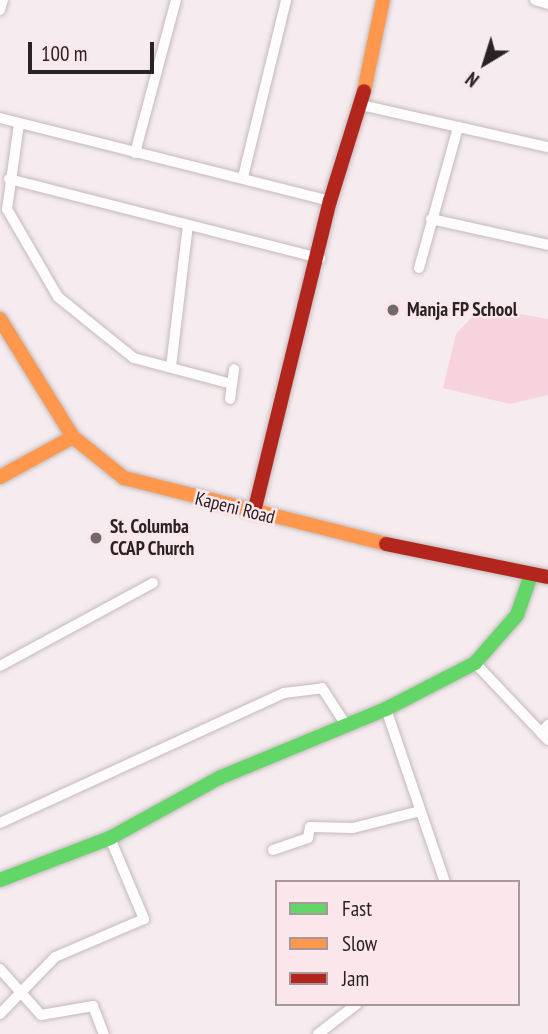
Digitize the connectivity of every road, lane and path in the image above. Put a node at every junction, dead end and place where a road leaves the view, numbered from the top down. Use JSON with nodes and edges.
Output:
{"nodes":[{"id":1,"x":3,"y":0,"type":"edge"},
{"id":2,"x":176,"y":0,"type":"edge"},
{"id":3,"x":285,"y":0,"type":"edge"},
{"id":4,"x":383,"y":0,"type":"edge"},
{"id":5,"x":535,"y":0,"type":"edge"},
{"id":6,"x":548,"y":4,"type":"edge"},
{"id":7,"x":0,"y":10,"type":"edge"},
{"id":8,"x":361,"y":105,"type":"junction"},
{"id":9,"x":0,"y":118,"type":"edge"},
{"id":10,"x":19,"y":124,"type":"junction"},
{"id":11,"x":458,"y":127,"type":"junction"},
{"id":12,"x":548,"y":147,"type":"edge"},
{"id":13,"x":135,"y":153,"type":"junction"},
{"id":14,"x":243,"y":177,"type":"junction"},
{"id":15,"x":9,"y":179,"type":"junction"},
{"id":16,"x":330,"y":201,"type":"junction"},
{"id":17,"x":430,"y":219,"type":"junction"},
{"id":18,"x":188,"y":225,"type":"junction"},
{"id":19,"x":548,"y":245,"type":"edge"},
{"id":20,"x":320,"y":258,"type":"junction"},
{"id":21,"x":419,"y":268,"type":"dead end"},
{"id":22,"x":0,"y":319,"type":"edge"},
{"id":23,"x":171,"y":367,"type":"junction"},
{"id":24,"x":234,"y":369,"type":"dead end"},
{"id":25,"x":232,"y":384,"type":"junction"},
{"id":26,"x":230,"y":399,"type":"dead end"},
{"id":27,"x":73,"y":437,"type":"junction"},
{"id":28,"x":0,"y":477,"type":"edge"},
{"id":29,"x":254,"y":513,"type":"junction"},
{"id":30,"x":531,"y":575,"type":"junction"},
{"id":31,"x":548,"y":577,"type":"edge"},
{"id":32,"x":153,"y":583,"type":"dead end"},
{"id":33,"x":475,"y":663,"type":"junction"},
{"id":34,"x":0,"y":666,"type":"edge"},
{"id":35,"x":387,"y":709,"type":"junction"},
{"id":36,"x":346,"y":725,"type":"junction"},
{"id":37,"x":548,"y":725,"type":"edge"},
{"id":38,"x":544,"y":737,"type":"edge"},
{"id":39,"x":420,"y":811,"type":"junction"},
{"id":40,"x":0,"y":824,"type":"edge"},
{"id":41,"x":110,"y":838,"type":"junction"},
{"id":42,"x":273,"y":850,"type":"dead end"},
{"id":43,"x":0,"y":880,"type":"edge"},
{"id":44,"x":444,"y":880,"type":"edge"},
{"id":45,"x":0,"y":969,"type":"edge"},
{"id":46,"x":24,"y":989,"type":"junction"},
{"id":47,"x":354,"y":1006,"type":"edge"},
{"id":48,"x":0,"y":1014,"type":"edge"},
{"id":49,"x":104,"y":1034,"type":"edge"},
{"id":50,"x":318,"y":1034,"type":"edge"}],
"edges":[{"from":1,"to":7,"type":"street"},
{"from":2,"to":13,"type":"street"},
{"from":3,"to":14,"type":"street"},
{"from":4,"to":8,"type":"street"},
{"from":5,"to":6,"type":"street"},
{"from":8,"to":11,"type":"street"},
{"from":8,"to":16,"type":"street"},
{"from":9,"to":10,"type":"street"},
{"from":10,"to":13,"type":"street"},
{"from":10,"to":15,"type":"street"},
{"from":11,"to":12,"type":"street"},
{"from":11,"to":17,"type":"street"},
{"from":13,"to":14,"type":"street"},
{"from":14,"to":16,"type":"street"},
{"from":15,"to":18,"type":"street"},
{"from":15,"to":23,"type":"street"},
{"from":16,"to":20,"type":"street"},
{"from":17,"to":19,"type":"street"},
{"from":17,"to":21,"type":"street"},
{"from":18,"to":20,"type":"street"},
{"from":18,"to":23,"type":"street"},
{"from":20,"to":29,"type":"street"},
{"from":22,"to":27,"type":"street","name":"Kapeni Road"},
{"from":23,"to":25,"type":"street"},
{"from":24,"to":25,"type":"street"},
{"from":25,"to":26,"type":"street"},
{"from":27,"to":28,"type":"street"},
{"from":27,"to":29,"type":"street","name":"Kapeni Road"},
{"from":29,"to":30,"type":"street","name":"Kapeni Road"},
{"from":30,"to":31,"type":"street","name":"Kapeni Road"},
{"from":30,"to":33,"type":"street"},
{"from":32,"to":34,"type":"street"},
{"from":33,"to":35,"type":"street"},
{"from":33,"to":38,"type":"street"},
{"from":35,"to":36,"type":"street"},
{"from":35,"to":39,"type":"street"},
{"from":36,"to":40,"type":"street"},
{"from":36,"to":41,"type":"street"},
{"from":37,"to":38,"type":"street"},
{"from":39,"to":42,"type":"street"},
{"from":39,"to":44,"type":"street"},
{"from":41,"to":43,"type":"street"},
{"from":41,"to":46,"type":"street"},
{"from":45,"to":46,"type":"street"},
{"from":46,"to":48,"type":"street"},
{"from":46,"to":49,"type":"street"},
{"from":47,"to":50,"type":"street"}]}
